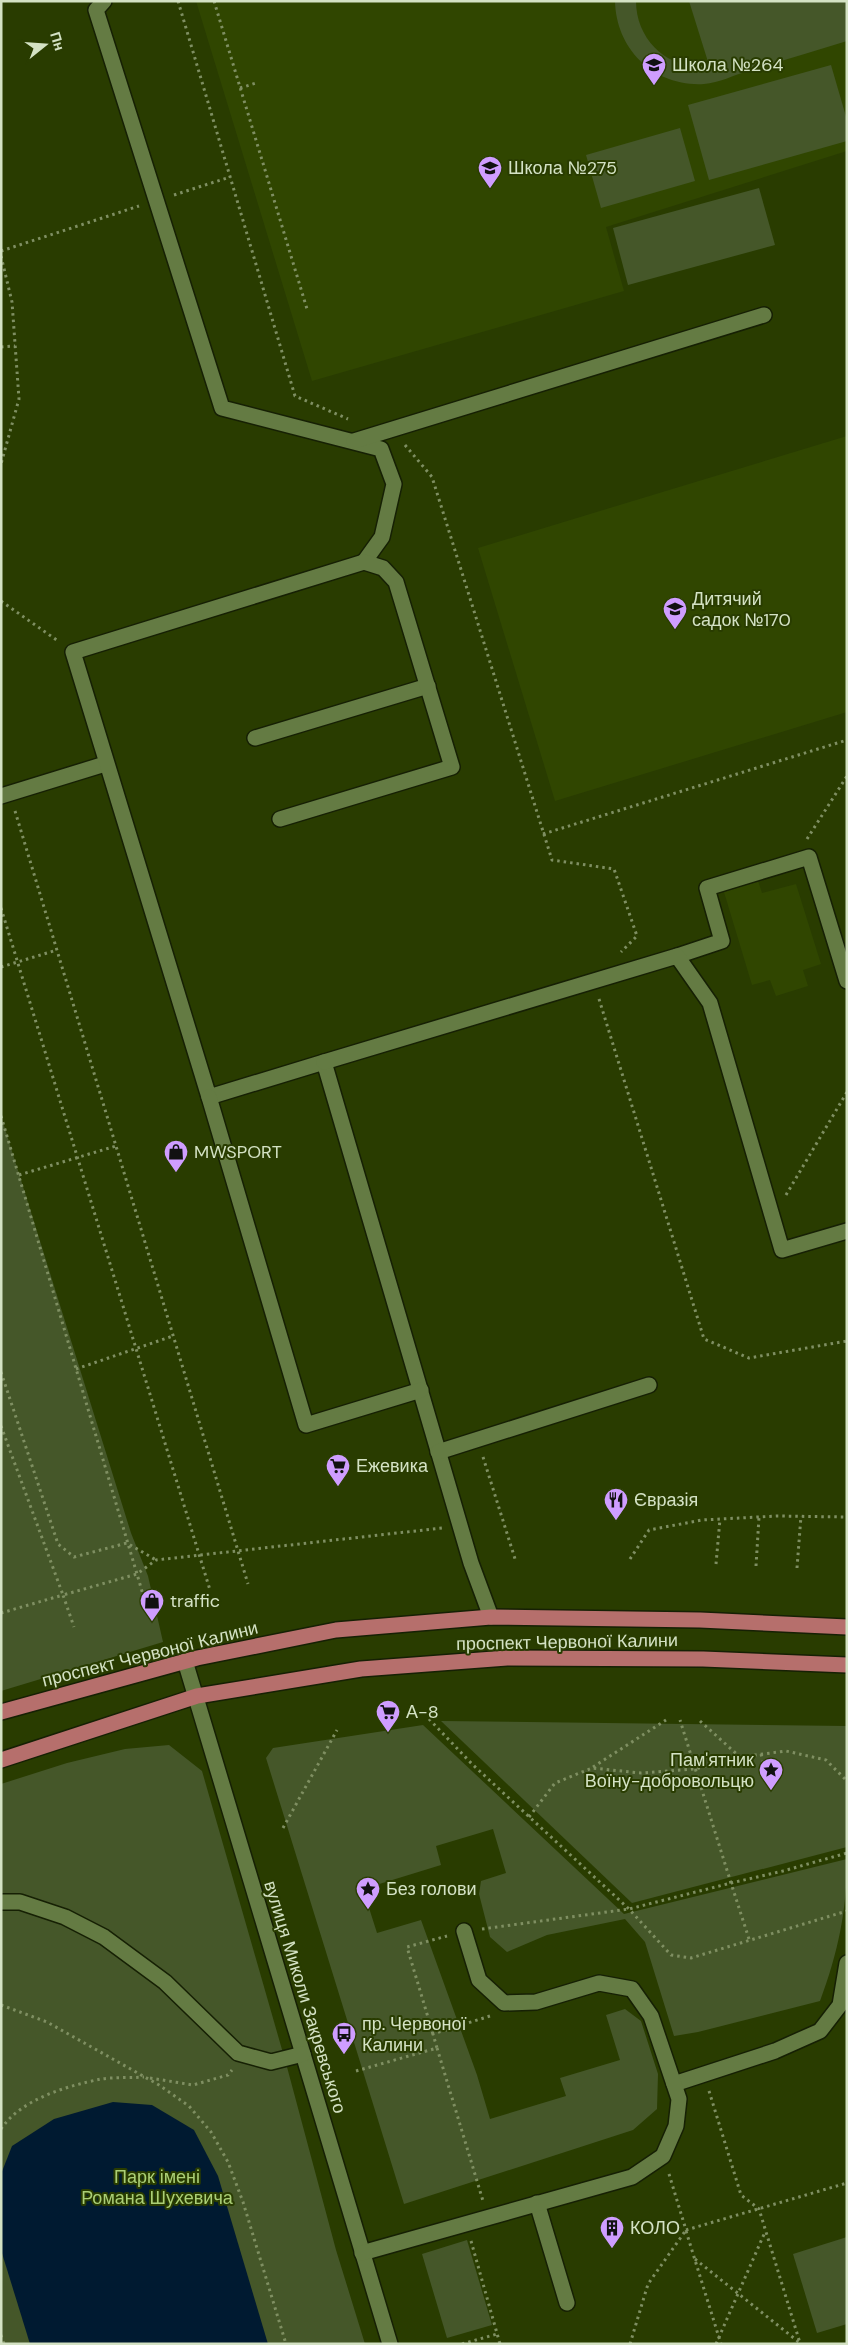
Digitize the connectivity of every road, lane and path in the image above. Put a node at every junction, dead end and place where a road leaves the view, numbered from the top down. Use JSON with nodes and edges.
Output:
{"nodes":[{"id":1,"x":104,"y":1,"type":"edge"},
{"id":2,"x":178,"y":1,"type":"edge"},
{"id":3,"x":214,"y":1,"type":"edge"},
{"id":4,"x":256,"y":83,"type":"dead end"},
{"id":5,"x":240,"y":88,"type":"junction"},
{"id":6,"x":230,"y":177,"type":"junction"},
{"id":7,"x":157,"y":200,"type":"junction"},
{"id":8,"x":1,"y":251,"type":"edge"},
{"id":9,"x":1,"y":256,"type":"edge"},
{"id":10,"x":306,"y":309,"type":"dead end"},
{"id":11,"x":764,"y":315,"type":"dead end"},
{"id":12,"x":15,"y":346,"type":"junction"},
{"id":13,"x":1,"y":347,"type":"edge"},
{"id":14,"x":381,"y":433,"type":"junction"},
{"id":15,"x":352,"y":442,"type":"junction"},
{"id":16,"x":1,"y":464,"type":"edge"},
{"id":17,"x":364,"y":562,"type":"junction"},
{"id":18,"x":1,"y":601,"type":"edge"},
{"id":19,"x":73,"y":652,"type":"junction"},
{"id":20,"x":428,"y":686,"type":"junction"},
{"id":21,"x":255,"y":738,"type":"dead end"},
{"id":22,"x":847,"y":740,"type":"edge"},
{"id":23,"x":106,"y":764,"type":"junction"},
{"id":24,"x":847,"y":776,"type":"edge"},
{"id":25,"x":5,"y":794,"type":"edge"},
{"id":26,"x":280,"y":819,"type":"dead end"},
{"id":27,"x":543,"y":834,"type":"junction"},
{"id":28,"x":794,"y":861,"type":"junction"},
{"id":29,"x":1,"y":908,"type":"edge"},
{"id":30,"x":57,"y":950,"type":"junction"},
{"id":31,"x":618,"y":956,"type":"dead end"},
{"id":32,"x":677,"y":956,"type":"junction"},
{"id":33,"x":18,"y":962,"type":"junction"},
{"id":34,"x":1,"y":967,"type":"edge"},
{"id":35,"x":847,"y":981,"type":"edge"},
{"id":36,"x":593,"y":982,"type":"junction"},
{"id":37,"x":324,"y":1062,"type":"junction"},
{"id":38,"x":847,"y":1092,"type":"edge"},
{"id":39,"x":209,"y":1097,"type":"junction"},
{"id":40,"x":2,"y":1118,"type":"edge"},
{"id":41,"x":116,"y":1146,"type":"junction"},
{"id":42,"x":77,"y":1157,"type":"junction"},
{"id":43,"x":19,"y":1175,"type":"junction"},
{"id":44,"x":772,"y":1217,"type":"junction"},
{"id":45,"x":847,"y":1231,"type":"edge"},
{"id":46,"x":173,"y":1336,"type":"junction"},
{"id":47,"x":847,"y":1342,"type":"edge"},
{"id":48,"x":136,"y":1350,"type":"junction"},
{"id":49,"x":76,"y":1369,"type":"junction"},
{"id":50,"x":1,"y":1372,"type":"edge"},
{"id":51,"x":649,"y":1385,"type":"dead end"},
{"id":52,"x":421,"y":1390,"type":"junction"},
{"id":53,"x":1,"y":1426,"type":"edge"},
{"id":54,"x":478,"y":1439,"type":"junction"},
{"id":55,"x":438,"y":1452,"type":"junction"},
{"id":56,"x":801,"y":1516,"type":"junction"},
{"id":57,"x":759,"y":1517,"type":"junction"},
{"id":58,"x":847,"y":1517,"type":"edge"},
{"id":59,"x":720,"y":1519,"type":"junction"},
{"id":60,"x":460,"y":1526,"type":"junction"},
{"id":61,"x":127,"y":1543,"type":"junction"},
{"id":62,"x":238,"y":1550,"type":"junction"},
{"id":63,"x":199,"y":1554,"type":"junction"},
{"id":64,"x":630,"y":1559,"type":"dead end"},
{"id":65,"x":156,"y":1560,"type":"junction"},
{"id":66,"x":516,"y":1562,"type":"dead end"},
{"id":67,"x":716,"y":1564,"type":"dead end"},
{"id":68,"x":756,"y":1566,"type":"dead end"},
{"id":69,"x":797,"y":1568,"type":"dead end"},
{"id":70,"x":137,"y":1574,"type":"junction"},
{"id":71,"x":248,"y":1584,"type":"dead end"},
{"id":72,"x":210,"y":1590,"type":"dead end"},
{"id":73,"x":63,"y":1595,"type":"junction"},
{"id":74,"x":146,"y":1605,"type":"dead end"},
{"id":75,"x":1,"y":1613,"type":"edge"},
{"id":76,"x":491,"y":1617,"type":"junction"},
{"id":77,"x":847,"y":1626,"type":"edge"},
{"id":78,"x":74,"y":1627,"type":"dead end"},
{"id":79,"x":185,"y":1661,"type":"junction"},
{"id":80,"x":847,"y":1665,"type":"edge"},
{"id":81,"x":197,"y":1696,"type":"junction"},
{"id":82,"x":1,"y":1712,"type":"edge"},
{"id":83,"x":429,"y":1718,"type":"dead end"},
{"id":84,"x":666,"y":1720,"type":"dead end"},
{"id":85,"x":680,"y":1720,"type":"dead end"},
{"id":86,"x":700,"y":1720,"type":"dead end"},
{"id":87,"x":336,"y":1730,"type":"dead end"},
{"id":88,"x":762,"y":1754,"type":"junction"},
{"id":89,"x":740,"y":1757,"type":"junction"},
{"id":90,"x":1,"y":1760,"type":"edge"},
{"id":91,"x":592,"y":1768,"type":"junction"},
{"id":92,"x":695,"y":1769,"type":"junction"},
{"id":93,"x":847,"y":1781,"type":"edge"},
{"id":94,"x":771,"y":1791,"type":"dead end"},
{"id":95,"x":529,"y":1817,"type":"junction"},
{"id":96,"x":283,"y":1828,"type":"dead end"},
{"id":97,"x":847,"y":1852,"type":"edge"},
{"id":98,"x":731,"y":1883,"type":"junction"},
{"id":99,"x":1,"y":1902,"type":"edge"},
{"id":100,"x":629,"y":1909,"type":"junction"},
{"id":101,"x":847,"y":1911,"type":"edge"},
{"id":102,"x":464,"y":1931,"type":"dead end"},
{"id":103,"x":749,"y":1939,"type":"junction"},
{"id":104,"x":847,"y":1963,"type":"edge"},
{"id":105,"x":1,"y":2004,"type":"edge"},
{"id":106,"x":499,"y":2014,"type":"dead end"},
{"id":107,"x":437,"y":2048,"type":"junction"},
{"id":108,"x":244,"y":2054,"type":"junction"},
{"id":109,"x":303,"y":2054,"type":"junction"},
{"id":110,"x":356,"y":2071,"type":"dead end"},
{"id":111,"x":704,"y":2075,"type":"junction"},
{"id":112,"x":145,"y":2077,"type":"junction"},
{"id":113,"x":674,"y":2084,"type":"junction"},
{"id":114,"x":1,"y":2129,"type":"edge"},
{"id":115,"x":664,"y":2156,"type":"junction"},
{"id":116,"x":847,"y":2183,"type":"edge"},
{"id":117,"x":537,"y":2203,"type":"junction"},
{"id":118,"x":758,"y":2209,"type":"junction"},
{"id":119,"x":488,"y":2217,"type":"junction"},
{"id":120,"x":466,"y":2223,"type":"junction"},
{"id":121,"x":686,"y":2230,"type":"junction"},
{"id":122,"x":765,"y":2231,"type":"junction"},
{"id":123,"x":362,"y":2253,"type":"junction"},
{"id":124,"x":695,"y":2259,"type":"junction"},
{"id":125,"x":567,"y":2302,"type":"dead end"},
{"id":126,"x":497,"y":2334,"type":"junction"},
{"id":127,"x":1,"y":2335,"type":"edge"},
{"id":128,"x":719,"y":2338,"type":"junction"},
{"id":129,"x":4,"y":2344,"type":"edge"},
{"id":130,"x":286,"y":2344,"type":"edge"},
{"id":131,"x":390,"y":2344,"type":"edge"},
{"id":132,"x":462,"y":2344,"type":"edge"},
{"id":133,"x":500,"y":2344,"type":"edge"},
{"id":134,"x":630,"y":2344,"type":"edge"},
{"id":135,"x":716,"y":2344,"type":"edge"},
{"id":136,"x":721,"y":2344,"type":"edge"},
{"id":137,"x":800,"y":2344,"type":"edge"}],
"edges":[{"from":1,"to":7,"type":"street"},
{"from":2,"to":6,"type":"path"},
{"from":3,"to":5,"type":"path"},
{"from":4,"to":5,"type":"path"},
{"from":5,"to":10,"type":"path"},
{"from":6,"to":7,"type":"path"},
{"from":6,"to":14,"type":"path"},
{"from":7,"to":8,"type":"path"},
{"from":7,"to":15,"type":"street"},
{"from":9,"to":12,"type":"path"},
{"from":11,"to":14,"type":"street"},
{"from":12,"to":13,"type":"path"},
{"from":12,"to":16,"type":"path"},
{"from":14,"to":15,"type":"street"},
{"from":14,"to":27,"type":"path"},
{"from":15,"to":17,"type":"street"},
{"from":17,"to":19,"type":"street"},
{"from":17,"to":20,"type":"street"},
{"from":18,"to":19,"type":"path"},
{"from":19,"to":23,"type":"street"},
{"from":20,"to":21,"type":"street"},
{"from":20,"to":26,"type":"street"},
{"from":22,"to":27,"type":"path"},
{"from":23,"to":25,"type":"street"},
{"from":23,"to":39,"type":"street"},
{"from":24,"to":28,"type":"path"},
{"from":25,"to":30,"type":"path"},
{"from":27,"to":31,"type":"path"},
{"from":28,"to":32,"type":"street"},
{"from":28,"to":35,"type":"street"},
{"from":29,"to":33,"type":"path"},
{"from":30,"to":33,"type":"path"},
{"from":30,"to":41,"type":"path"},
{"from":32,"to":36,"type":"street"},
{"from":32,"to":44,"type":"street"},
{"from":33,"to":34,"type":"path"},
{"from":33,"to":42,"type":"path"},
{"from":36,"to":37,"type":"street"},
{"from":36,"to":47,"type":"path"},
{"from":37,"to":39,"type":"street"},
{"from":37,"to":52,"type":"street"},
{"from":38,"to":44,"type":"path"},
{"from":39,"to":52,"type":"street"},
{"from":40,"to":43,"type":"path"},
{"from":41,"to":42,"type":"path"},
{"from":41,"to":46,"type":"path"},
{"from":42,"to":43,"type":"path"},
{"from":42,"to":48,"type":"path"},
{"from":43,"to":49,"type":"path"},
{"from":44,"to":45,"type":"street"},
{"from":46,"to":48,"type":"path"},
{"from":46,"to":62,"type":"path"},
{"from":48,"to":49,"type":"path"},
{"from":48,"to":63,"type":"path"},
{"from":49,"to":61,"type":"path"},
{"from":50,"to":61,"type":"path"},
{"from":51,"to":54,"type":"street"},
{"from":52,"to":55,"type":"street"},
{"from":53,"to":73,"type":"path"},
{"from":54,"to":55,"type":"street"},
{"from":54,"to":66,"type":"path"},
{"from":55,"to":60,"type":"street"},
{"from":56,"to":57,"type":"path"},
{"from":56,"to":58,"type":"path"},
{"from":56,"to":69,"type":"path"},
{"from":57,"to":59,"type":"path"},
{"from":57,"to":68,"type":"path"},
{"from":59,"to":64,"type":"path"},
{"from":59,"to":67,"type":"path"},
{"from":60,"to":62,"type":"path"},
{"from":60,"to":76,"type":"street"},
{"from":61,"to":65,"type":"path"},
{"from":61,"to":70,"type":"path"},
{"from":62,"to":63,"type":"path"},
{"from":62,"to":71,"type":"path"},
{"from":63,"to":65,"type":"path"},
{"from":63,"to":72,"type":"path"},
{"from":65,"to":70,"type":"path"},
{"from":70,"to":73,"type":"path"},
{"from":70,"to":74,"type":"path"},
{"from":73,"to":75,"type":"path"},
{"from":73,"to":78,"type":"path"},
{"from":76,"to":77,"type":"main road","name":"проспект Червоної Калини"},
{"from":76,"to":79,"type":"main road","name":"проспект Червоної Калини"},
{"from":79,"to":81,"type":"street","name":"вулиця Миколи Закревського"},
{"from":79,"to":82,"type":"main road","name":"проспект Червоної Калини"},
{"from":80,"to":81,"type":"main road","name":"проспект Червоної Калини"},
{"from":81,"to":90,"type":"main road","name":"проспект Червоної Калини"},
{"from":81,"to":109,"type":"street","name":"вулиця Миколи Закревського"},
{"from":83,"to":95,"type":"path"},
{"from":84,"to":91,"type":"path"},
{"from":85,"to":92,"type":"path"},
{"from":86,"to":89,"type":"path"},
{"from":87,"to":96,"type":"path"},
{"from":88,"to":89,"type":"path"},
{"from":88,"to":93,"type":"path"},
{"from":88,"to":94,"type":"path"},
{"from":89,"to":92,"type":"path"},
{"from":91,"to":92,"type":"path"},
{"from":91,"to":95,"type":"path"},
{"from":92,"to":98,"type":"path"},
{"from":95,"to":100,"type":"path"},
{"from":97,"to":98,"type":"path"},
{"from":98,"to":100,"type":"path"},
{"from":98,"to":103,"type":"path"},
{"from":99,"to":108,"type":"street"},
{"from":100,"to":103,"type":"path"},
{"from":101,"to":103,"type":"path"},
{"from":102,"to":113,"type":"street"},
{"from":104,"to":111,"type":"street"},
{"from":105,"to":112,"type":"path"},
{"from":106,"to":107,"type":"path"},
{"from":107,"to":110,"type":"path"},
{"from":107,"to":119,"type":"path"},
{"from":108,"to":109,"type":"street"},
{"from":108,"to":112,"type":"path"},
{"from":109,"to":123,"type":"street","name":"вулиця Миколи Закревського"},
{"from":111,"to":113,"type":"street"},
{"from":111,"to":118,"type":"path"},
{"from":112,"to":114,"type":"path"},
{"from":112,"to":130,"type":"path"},
{"from":113,"to":115,"type":"street"},
{"from":115,"to":117,"type":"street"},
{"from":115,"to":121,"type":"path"},
{"from":116,"to":118,"type":"path"},
{"from":117,"to":119,"type":"street"},
{"from":117,"to":125,"type":"street"},
{"from":118,"to":121,"type":"path"},
{"from":118,"to":122,"type":"path"},
{"from":119,"to":120,"type":"street"},
{"from":120,"to":123,"type":"street"},
{"from":120,"to":126,"type":"path"},
{"from":121,"to":124,"type":"path"},
{"from":121,"to":134,"type":"path"},
{"from":122,"to":128,"type":"path"},
{"from":122,"to":137,"type":"path"},
{"from":123,"to":131,"type":"street","name":"вулиця Миколи Закревського"},
{"from":124,"to":128,"type":"path"},
{"from":124,"to":137,"type":"path"},
{"from":126,"to":132,"type":"path"},
{"from":126,"to":133,"type":"path"},
{"from":127,"to":129,"type":"path"},
{"from":128,"to":135,"type":"path"},
{"from":128,"to":136,"type":"path"}]}
